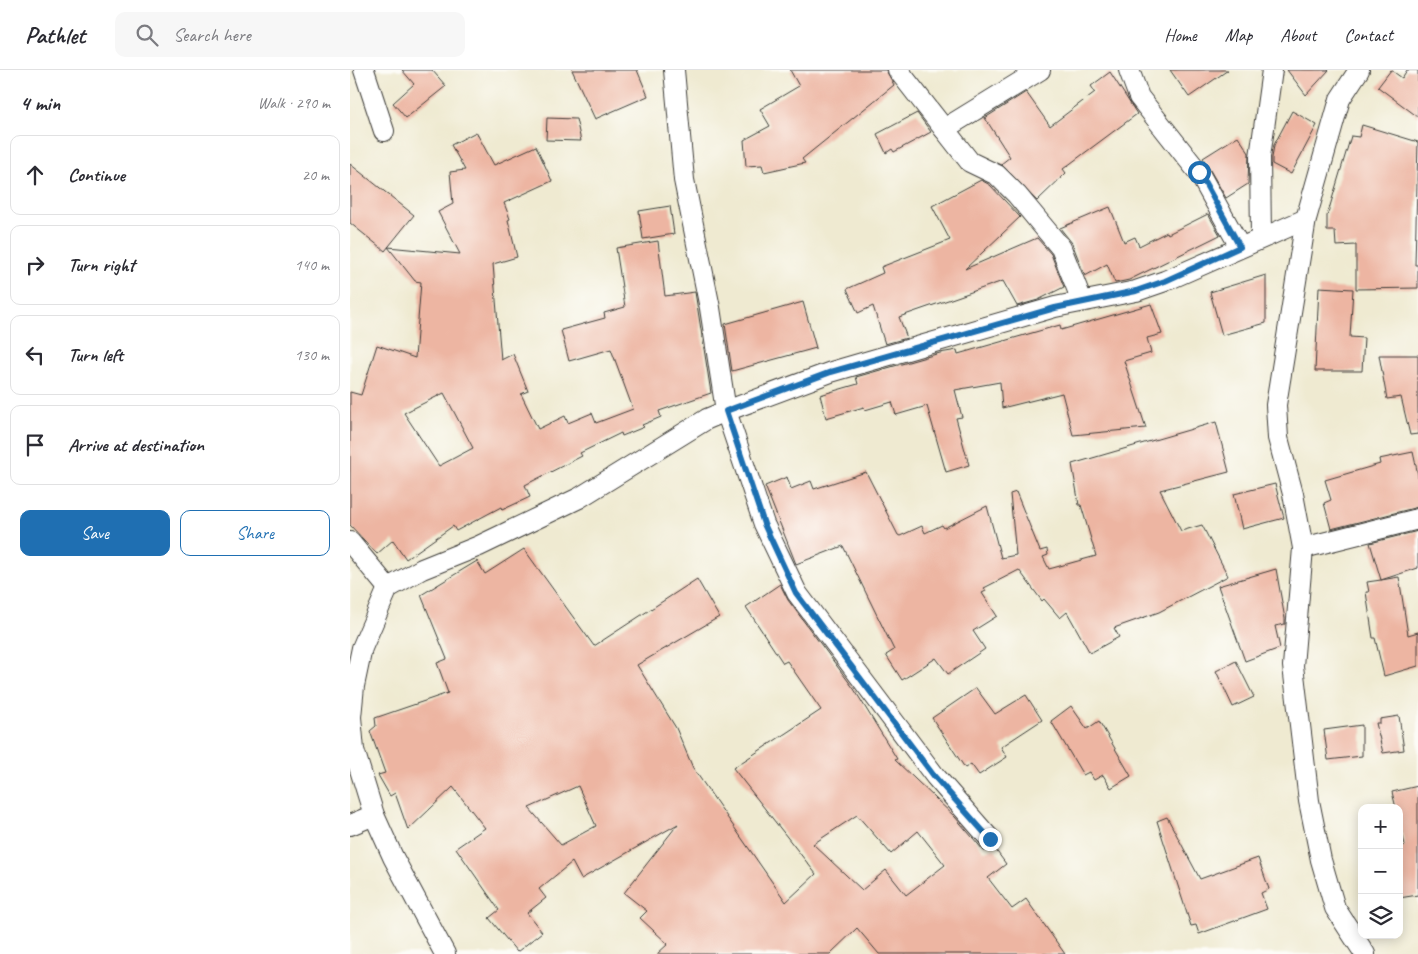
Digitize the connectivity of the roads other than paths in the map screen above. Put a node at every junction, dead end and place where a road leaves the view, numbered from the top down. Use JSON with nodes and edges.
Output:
{"nodes":[{"id":1,"x":364,"y":70,"type":"edge"},
{"id":2,"x":674,"y":70,"type":"edge"},
{"id":3,"x":898,"y":70,"type":"edge"},
{"id":4,"x":1040,"y":70,"type":"edge"},
{"id":5,"x":1129,"y":70,"type":"edge"},
{"id":6,"x":1272,"y":70,"type":"edge"},
{"id":7,"x":1359,"y":70,"type":"edge"},
{"id":8,"x":944,"y":128,"type":"junction"},
{"id":9,"x":384,"y":131,"type":"dead end"},
{"id":10,"x":1306,"y":219,"type":"junction"},
{"id":11,"x":1261,"y":238,"type":"junction"},
{"id":12,"x":1240,"y":247,"type":"junction"},
{"id":13,"x":1082,"y":301,"type":"junction"},
{"id":14,"x":726,"y":411,"type":"junction"},
{"id":15,"x":1418,"y":519,"type":"edge"},
{"id":16,"x":350,"y":542,"type":"edge"},
{"id":17,"x":1303,"y":548,"type":"junction"},
{"id":18,"x":388,"y":588,"type":"junction"},
{"id":19,"x":356,"y":650,"type":"edge"},
{"id":20,"x":374,"y":815,"type":"junction"},
{"id":21,"x":350,"y":824,"type":"edge"},
{"id":22,"x":990,"y":839,"type":"dead end"},
{"id":23,"x":445,"y":954,"type":"edge"},
{"id":24,"x":1365,"y":954,"type":"edge"}],
"edges":[{"from":1,"to":9,"type":"street"},
{"from":2,"to":14,"type":"street"},
{"from":3,"to":8,"type":"street"},
{"from":4,"to":8,"type":"street"},
{"from":5,"to":12,"type":"street"},
{"from":6,"to":11,"type":"street"},
{"from":7,"to":10,"type":"street"},
{"from":8,"to":13,"type":"street"},
{"from":10,"to":11,"type":"street"},
{"from":10,"to":17,"type":"street"},
{"from":11,"to":12,"type":"street"},
{"from":12,"to":13,"type":"street"},
{"from":13,"to":14,"type":"street"},
{"from":14,"to":18,"type":"street"},
{"from":14,"to":22,"type":"street"},
{"from":15,"to":17,"type":"street"},
{"from":16,"to":18,"type":"street"},
{"from":17,"to":24,"type":"street"},
{"from":18,"to":19,"type":"street"},
{"from":19,"to":20,"type":"street"},
{"from":20,"to":21,"type":"street"},
{"from":20,"to":23,"type":"street"}]}
